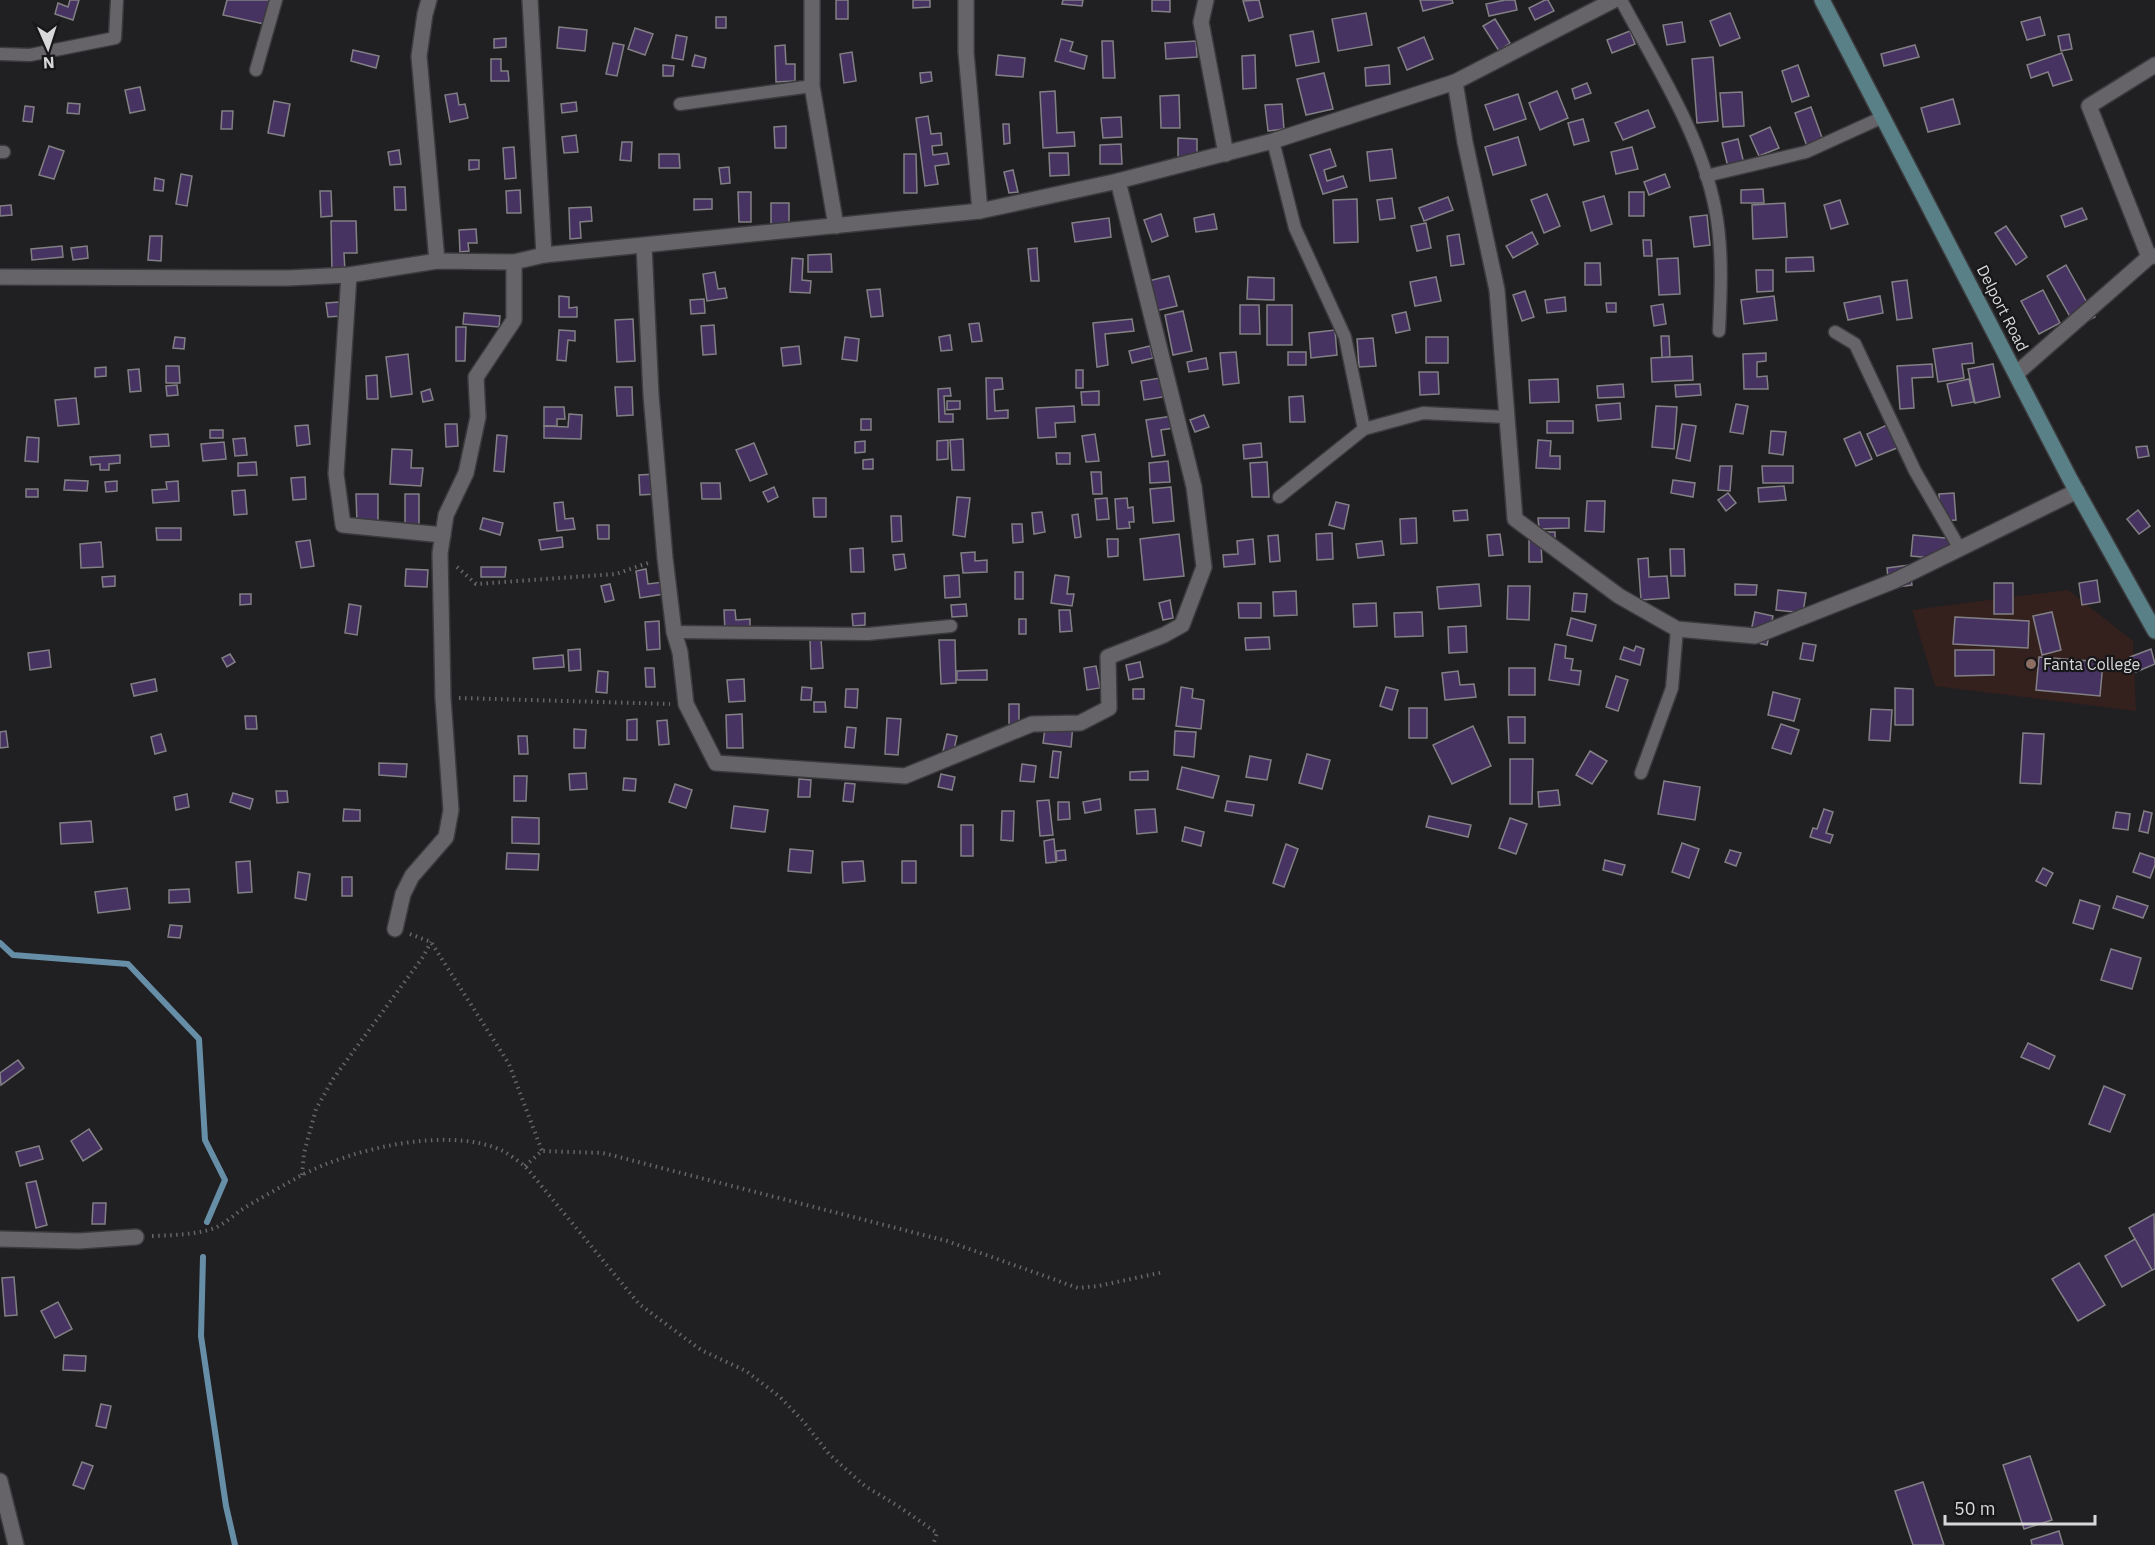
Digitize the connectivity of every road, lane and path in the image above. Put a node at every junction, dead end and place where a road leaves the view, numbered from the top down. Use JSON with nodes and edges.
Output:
{"nodes":[{"id":1,"x":117,"y":0,"type":"edge"},
{"id":2,"x":276,"y":0,"type":"edge"},
{"id":3,"x":429,"y":0,"type":"edge"},
{"id":4,"x":530,"y":0,"type":"edge"},
{"id":5,"x":812,"y":0,"type":"edge"},
{"id":6,"x":966,"y":0,"type":"edge"},
{"id":7,"x":1206,"y":0,"type":"edge"},
{"id":8,"x":1614,"y":0,"type":"edge"},
{"id":9,"x":1621,"y":0,"type":"edge"},
{"id":10,"x":1826,"y":1,"type":"edge"},
{"id":11,"x":1589,"y":5,"type":"edge"},
{"id":12,"x":0,"y":54,"type":"edge"},
{"id":13,"x":2155,"y":65,"type":"edge"},
{"id":14,"x":256,"y":70,"type":"dead end"},
{"id":15,"x":1455,"y":82,"type":"junction"},
{"id":16,"x":812,"y":86,"type":"junction"},
{"id":17,"x":680,"y":104,"type":"dead end"},
{"id":18,"x":1883,"y":117,"type":"junction"},
{"id":19,"x":1273,"y":141,"type":"junction"},
{"id":20,"x":1226,"y":154,"type":"junction"},
{"id":21,"x":1706,"y":176,"type":"junction"},
{"id":22,"x":1118,"y":181,"type":"junction"},
{"id":23,"x":980,"y":211,"type":"junction"},
{"id":24,"x":836,"y":226,"type":"junction"},
{"id":25,"x":644,"y":246,"type":"junction"},
{"id":26,"x":544,"y":255,"type":"junction"},
{"id":27,"x":2152,"y":256,"type":"edge"},
{"id":28,"x":437,"y":261,"type":"junction"},
{"id":29,"x":514,"y":262,"type":"junction"},
{"id":30,"x":349,"y":275,"type":"junction"},
{"id":31,"x":0,"y":277,"type":"edge"},
{"id":32,"x":1719,"y":331,"type":"dead end"},
{"id":33,"x":1835,"y":332,"type":"dead end"},
{"id":34,"x":2017,"y":373,"type":"junction"},
{"id":35,"x":1506,"y":417,"type":"junction"},
{"id":36,"x":1364,"y":429,"type":"junction"},
{"id":37,"x":2077,"y":491,"type":"junction"},
{"id":38,"x":1279,"y":497,"type":"dead end"},
{"id":39,"x":443,"y":534,"type":"junction"},
{"id":40,"x":1960,"y":549,"type":"junction"},
{"id":41,"x":440,"y":553,"type":"junction"},
{"id":42,"x":664,"y":558,"type":"junction"},
{"id":43,"x":951,"y":626,"type":"dead end"},
{"id":44,"x":1677,"y":629,"type":"junction"},
{"id":45,"x":2155,"y":631,"type":"edge"},
{"id":46,"x":674,"y":632,"type":"junction"},
{"id":47,"x":443,"y":698,"type":"junction"},
{"id":48,"x":686,"y":704,"type":"junction"},
{"id":49,"x":1641,"y":773,"type":"dead end"},
{"id":50,"x":395,"y":928,"type":"joint"},
{"id":51,"x":431,"y":942,"type":"junction"},
{"id":52,"x":542,"y":1150,"type":"junction"},
{"id":53,"x":525,"y":1166,"type":"junction"},
{"id":54,"x":302,"y":1175,"type":"junction"},
{"id":55,"x":136,"y":1237,"type":"joint"},
{"id":56,"x":0,"y":1239,"type":"edge"},
{"id":57,"x":1164,"y":1272,"type":"dead end"},
{"id":58,"x":0,"y":1481,"type":"edge"},
{"id":59,"x":16,"y":1545,"type":"edge"},
{"id":60,"x":933,"y":1545,"type":"edge"}],
"edges":[{"from":1,"to":12,"type":"lane"},
{"from":2,"to":14,"type":"lane"},
{"from":3,"to":28,"type":"street"},
{"from":4,"to":26,"type":"street"},
{"from":5,"to":16,"type":"street"},
{"from":6,"to":23,"type":"street"},
{"from":7,"to":20,"type":"street"},
{"from":8,"to":11,"type":"street"},
{"from":9,"to":21,"type":"lane"},
{"from":10,"to":18,"type":"street","name":"Delport Road"},
{"from":11,"to":15,"type":"street"},
{"from":13,"to":27,"type":"street"},
{"from":15,"to":19,"type":"street"},
{"from":15,"to":35,"type":"street"},
{"from":16,"to":17,"type":"lane"},
{"from":16,"to":24,"type":"street"},
{"from":18,"to":21,"type":"lane"},
{"from":18,"to":34,"type":"street","name":"Delport Road"},
{"from":19,"to":20,"type":"street"},
{"from":19,"to":36,"type":"lane"},
{"from":20,"to":22,"type":"street"},
{"from":21,"to":32,"type":"lane"},
{"from":22,"to":23,"type":"street"},
{"from":22,"to":48,"type":"street"},
{"from":23,"to":24,"type":"street"},
{"from":24,"to":25,"type":"street"},
{"from":25,"to":26,"type":"street"},
{"from":25,"to":42,"type":"street"},
{"from":26,"to":29,"type":"street"},
{"from":27,"to":34,"type":"street"},
{"from":28,"to":29,"type":"street"},
{"from":28,"to":30,"type":"street"},
{"from":29,"to":39,"type":"street"},
{"from":30,"to":31,"type":"street"},
{"from":30,"to":39,"type":"street"},
{"from":33,"to":40,"type":"lane"},
{"from":34,"to":37,"type":"street","name":"Delport Road"},
{"from":35,"to":36,"type":"lane"},
{"from":35,"to":44,"type":"street"},
{"from":36,"to":38,"type":"lane"},
{"from":37,"to":40,"type":"street"},
{"from":37,"to":45,"type":"street","name":"Delport Road"},
{"from":39,"to":41,"type":"street"},
{"from":40,"to":44,"type":"street"},
{"from":41,"to":42,"type":"path"},
{"from":41,"to":47,"type":"street"},
{"from":42,"to":46,"type":"street"},
{"from":43,"to":46,"type":"lane"},
{"from":44,"to":49,"type":"lane"},
{"from":46,"to":48,"type":"street"},
{"from":47,"to":48,"type":"path"},
{"from":47,"to":50,"type":"street"},
{"from":50,"to":51,"type":"path"},
{"from":51,"to":52,"type":"path"},
{"from":51,"to":54,"type":"path"},
{"from":52,"to":53,"type":"path"},
{"from":52,"to":57,"type":"path"},
{"from":53,"to":54,"type":"path"},
{"from":53,"to":60,"type":"path"},
{"from":54,"to":55,"type":"path"},
{"from":55,"to":56,"type":"street"},
{"from":58,"to":59,"type":"street"}]}
